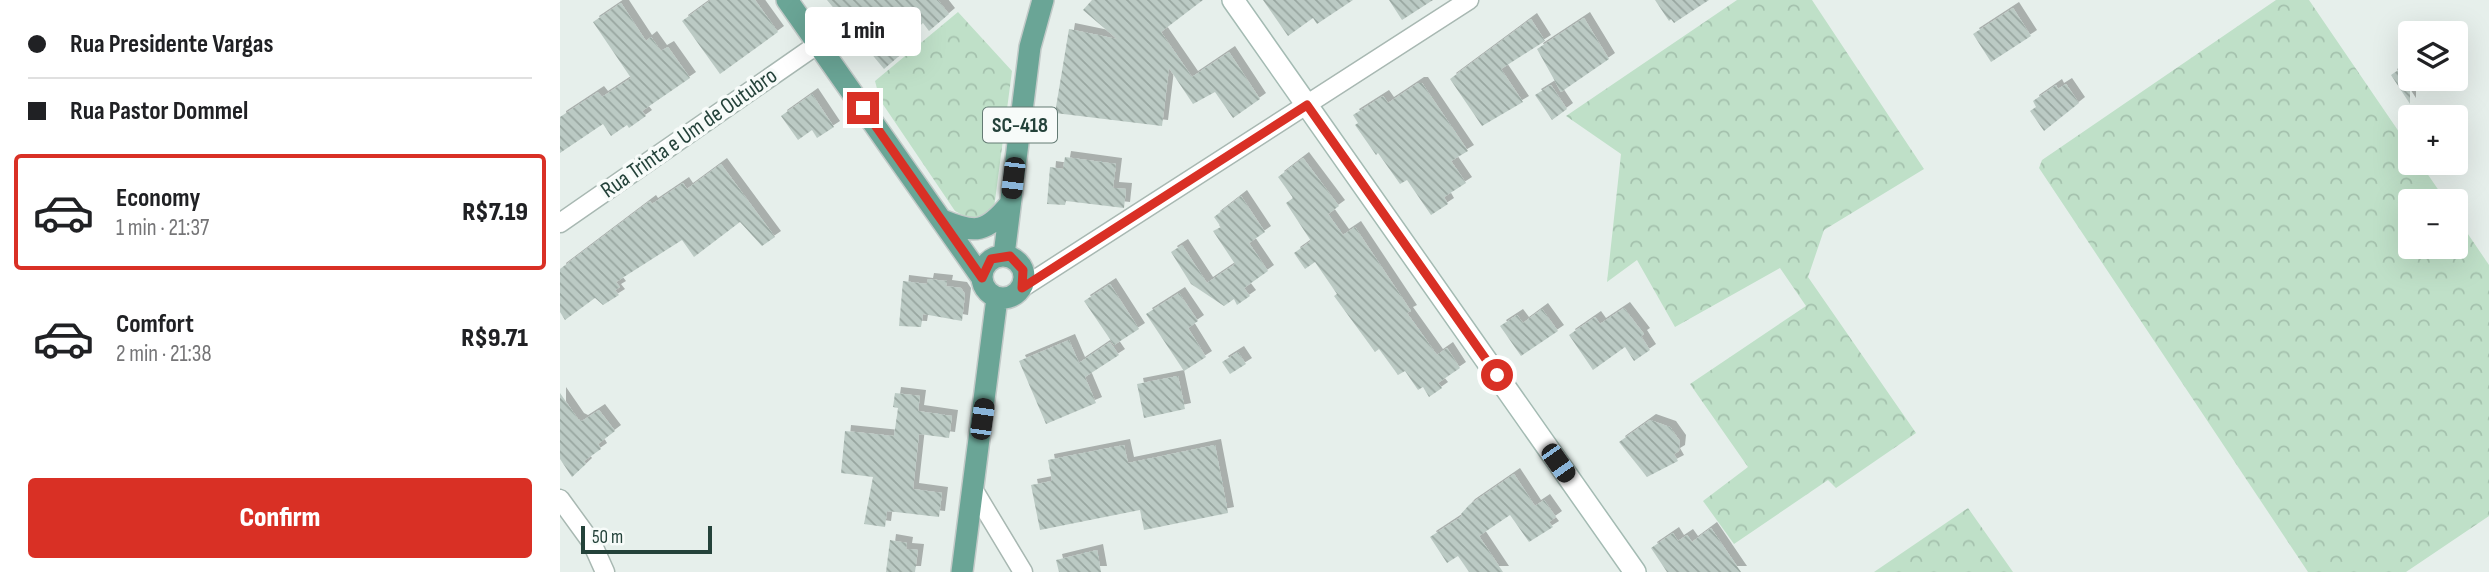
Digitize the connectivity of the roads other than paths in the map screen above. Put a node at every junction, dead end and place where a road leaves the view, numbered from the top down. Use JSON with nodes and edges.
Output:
{"nodes":[{"id":1,"x":787,"y":0,"type":"edge"},
{"id":2,"x":1043,"y":0,"type":"edge"},
{"id":3,"x":1233,"y":0,"type":"edge"},
{"id":4,"x":1469,"y":0,"type":"edge"},
{"id":5,"x":818,"y":44,"type":"junction"},
{"id":6,"x":1307,"y":105,"type":"junction"},
{"id":7,"x":1010,"y":204,"type":"junction"},
{"id":8,"x":942,"y":220,"type":"junction"},
{"id":9,"x":560,"y":223,"type":"edge"},
{"id":10,"x":1004,"y":255,"type":"junction"},
{"id":11,"x":982,"y":278,"type":"junction"},
{"id":12,"x":1022,"y":288,"type":"junction"},
{"id":13,"x":997,"y":298,"type":"junction"},
{"id":14,"x":973,"y":489,"type":"junction"},
{"id":15,"x":560,"y":499,"type":"edge"},
{"id":16,"x":605,"y":572,"type":"edge"},
{"id":17,"x":962,"y":572,"type":"edge"},
{"id":18,"x":1023,"y":572,"type":"edge"},
{"id":19,"x":1635,"y":572,"type":"edge"}],
"edges":[{"from":1,"to":5,"type":"main road"},
{"from":2,"to":7,"type":"main road","number":"SC-418"},
{"from":3,"to":6,"type":"street"},
{"from":4,"to":6,"type":"street"},
{"from":5,"to":8,"type":"main road"},
{"from":5,"to":9,"type":"street","name":"Rua Trinta e Um de Outubro"},
{"from":6,"to":12,"type":"street"},
{"from":6,"to":19,"type":"street"},
{"from":7,"to":8,"type":"main road"},
{"from":7,"to":10,"type":"main road","number":"SC-418"},
{"from":8,"to":11,"type":"main road"},
{"from":10,"to":11,"type":"main road"},
{"from":10,"to":12,"type":"main road"},
{"from":11,"to":13,"type":"main road"},
{"from":12,"to":13,"type":"main road"},
{"from":13,"to":14,"type":"main road"},
{"from":14,"to":17,"type":"main road"},
{"from":14,"to":18,"type":"street"},
{"from":15,"to":16,"type":"street"}]}
